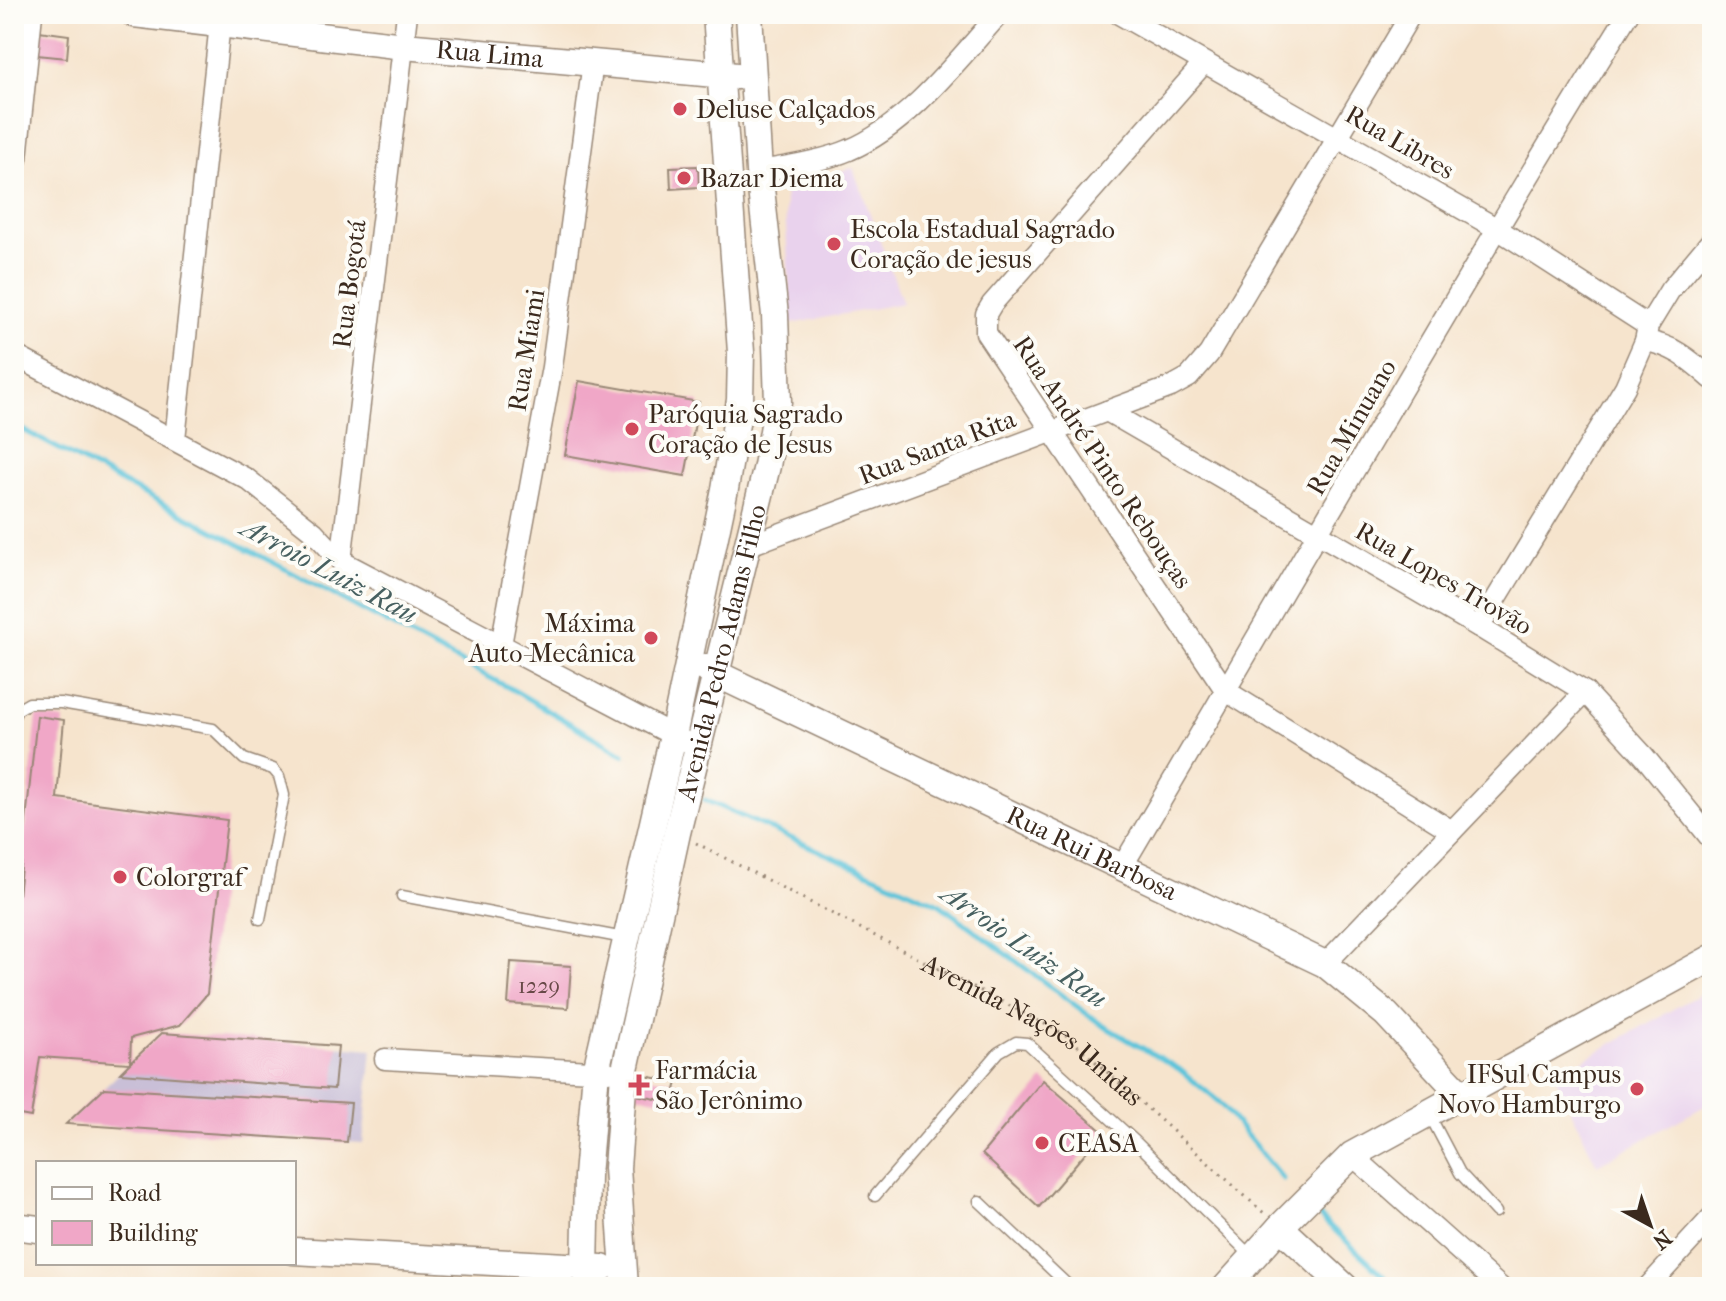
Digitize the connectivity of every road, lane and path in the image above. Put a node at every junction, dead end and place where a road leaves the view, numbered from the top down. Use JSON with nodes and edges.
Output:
{"nodes":[{"id":1,"x":29,"y":14,"type":"edge"},
{"id":2,"x":134,"y":14,"type":"edge"},
{"id":3,"x":407,"y":14,"type":"edge"},
{"id":4,"x":716,"y":14,"type":"edge"},
{"id":5,"x":749,"y":14,"type":"edge"},
{"id":6,"x":999,"y":14,"type":"edge"},
{"id":7,"x":1119,"y":14,"type":"edge"},
{"id":8,"x":1411,"y":14,"type":"edge"},
{"id":9,"x":1628,"y":14,"type":"edge"},
{"id":10,"x":220,"y":18,"type":"edge"},
{"id":11,"x":404,"y":46,"type":"junction"},
{"id":12,"x":593,"y":62,"type":"junction"},
{"id":13,"x":1204,"y":63,"type":"junction"},
{"id":14,"x":721,"y":76,"type":"junction"},
{"id":15,"x":753,"y":76,"type":"junction"},
{"id":16,"x":1338,"y":136,"type":"junction"},
{"id":17,"x":14,"y":158,"type":"edge"},
{"id":18,"x":759,"y":171,"type":"junction"},
{"id":19,"x":1496,"y":228,"type":"junction"},
{"id":20,"x":1712,"y":240,"type":"edge"},
{"id":21,"x":1647,"y":334,"type":"junction"},
{"id":22,"x":14,"y":355,"type":"edge"},
{"id":23,"x":1712,"y":379,"type":"edge"},
{"id":24,"x":1107,"y":411,"type":"junction"},
{"id":25,"x":1051,"y":431,"type":"junction"},
{"id":26,"x":175,"y":439,"type":"junction"},
{"id":27,"x":1319,"y":534,"type":"junction"},
{"id":28,"x":747,"y":546,"type":"junction"},
{"id":29,"x":341,"y":561,"type":"junction"},
{"id":30,"x":1479,"y":627,"type":"junction"},
{"id":31,"x":501,"y":645,"type":"junction"},
{"id":32,"x":688,"y":660,"type":"junction"},
{"id":33,"x":716,"y":673,"type":"junction"},
{"id":34,"x":1226,"y":691,"type":"junction"},
{"id":35,"x":1585,"y":692,"type":"junction"},
{"id":36,"x":14,"y":716,"type":"edge"},
{"id":37,"x":673,"y":736,"type":"junction"},
{"id":38,"x":699,"y":747,"type":"junction"},
{"id":39,"x":1452,"y":831,"type":"junction"},
{"id":40,"x":677,"y":833,"type":"junction"},
{"id":41,"x":1712,"y":840,"type":"edge"},
{"id":42,"x":1122,"y":867,"type":"junction"},
{"id":43,"x":651,"y":891,"type":"junction"},
{"id":44,"x":402,"y":896,"type":"dead end"},
{"id":45,"x":260,"y":919,"type":"dead end"},
{"id":46,"x":627,"y":938,"type":"junction"},
{"id":47,"x":1712,"y":958,"type":"edge"},
{"id":48,"x":1325,"y":964,"type":"junction"},
{"id":49,"x":385,"y":1059,"type":"dead end"},
{"id":50,"x":596,"y":1071,"type":"junction"},
{"id":51,"x":624,"y":1074,"type":"junction"},
{"id":52,"x":1461,"y":1094,"type":"junction"},
{"id":53,"x":1428,"y":1112,"type":"junction"},
{"id":54,"x":1352,"y":1155,"type":"junction"},
{"id":55,"x":875,"y":1196,"type":"dead end"},
{"id":56,"x":979,"y":1201,"type":"dead end"},
{"id":57,"x":1496,"y":1212,"type":"dead end"},
{"id":58,"x":1712,"y":1217,"type":"edge"},
{"id":59,"x":14,"y":1226,"type":"edge"},
{"id":60,"x":1280,"y":1227,"type":"junction"},
{"id":61,"x":36,"y":1229,"type":"edge"},
{"id":62,"x":296,"y":1251,"type":"edge"},
{"id":63,"x":1253,"y":1257,"type":"junction"},
{"id":64,"x":624,"y":1277,"type":"edge"},
{"id":65,"x":587,"y":1278,"type":"edge"},
{"id":66,"x":1070,"y":1287,"type":"edge"},
{"id":67,"x":1226,"y":1287,"type":"edge"},
{"id":68,"x":1345,"y":1287,"type":"edge"},
{"id":69,"x":1500,"y":1287,"type":"edge"},
{"id":70,"x":1648,"y":1287,"type":"edge"}],
"edges":[{"from":1,"to":17,"type":"main road"},
{"from":2,"to":10,"type":"main road","name":"Rua Lima"},
{"from":3,"to":11,"type":"street","name":"Rua Bogotá"},
{"from":4,"to":14,"type":"main road","name":"Avenida Pedro Adams Filho"},
{"from":5,"to":15,"type":"main road","name":"Avenida Pedro Adams Filho"},
{"from":6,"to":18,"type":"street"},
{"from":7,"to":13,"type":"street","name":"Rua Libres"},
{"from":8,"to":16,"type":"street"},
{"from":9,"to":19,"type":"street","name":"Rua Minuano"},
{"from":10,"to":11,"type":"main road","name":"Rua Lima"},
{"from":10,"to":26,"type":"street"},
{"from":11,"to":12,"type":"main road","name":"Rua Lima"},
{"from":11,"to":29,"type":"street","name":"Rua Bogotá"},
{"from":12,"to":14,"type":"main road","name":"Rua Lima"},
{"from":12,"to":31,"type":"street","name":"Rua Miami"},
{"from":13,"to":16,"type":"street","name":"Rua Libres"},
{"from":13,"to":25,"type":"street","name":"Rua André Pinto Rebouças"},
{"from":14,"to":15,"type":"main road","name":"Rua Lima"},
{"from":14,"to":32,"type":"main road","name":"Avenida Pedro Adams Filho"},
{"from":15,"to":18,"type":"main road","name":"Avenida Pedro Adams Filho"},
{"from":16,"to":19,"type":"street","name":"Rua Libres"},
{"from":16,"to":24,"type":"street","name":"Rua Santa Rita"},
{"from":18,"to":28,"type":"main road","name":"Avenida Pedro Adams Filho"},
{"from":19,"to":21,"type":"street","name":"Rua Libres"},
{"from":19,"to":27,"type":"street","name":"Rua Minuano"},
{"from":20,"to":21,"type":"street"},
{"from":21,"to":23,"type":"street","name":"Rua Libres"},
{"from":21,"to":30,"type":"street"},
{"from":22,"to":26,"type":"street"},
{"from":24,"to":25,"type":"street","name":"Rua Santa Rita"},
{"from":24,"to":27,"type":"street","name":"Rua Lopes Trovão"},
{"from":25,"to":28,"type":"street","name":"Rua Santa Rita"},
{"from":25,"to":34,"type":"street","name":"Rua André Pinto Rebouças"},
{"from":26,"to":29,"type":"street"},
{"from":27,"to":30,"type":"street","name":"Rua Lopes Trovão"},
{"from":27,"to":34,"type":"street","name":"Rua Minuano"},
{"from":28,"to":33,"type":"main road","name":"Avenida Pedro Adams Filho"},
{"from":29,"to":31,"type":"street"},
{"from":30,"to":35,"type":"street","name":"Rua Lopes Trovão"},
{"from":31,"to":37,"type":"street"},
{"from":32,"to":33,"type":"main road","name":"Rua Rui Barbosa"},
{"from":32,"to":37,"type":"main road","name":"Avenida Pedro Adams Filho"},
{"from":33,"to":38,"type":"main road","name":"Avenida Pedro Adams Filho"},
{"from":33,"to":42,"type":"main road","name":"Rua Rui Barbosa"},
{"from":34,"to":39,"type":"street","name":"Rua André Pinto Rebouças"},
{"from":34,"to":42,"type":"street","name":"Rua Minuano"},
{"from":35,"to":39,"type":"street"},
{"from":35,"to":41,"type":"street","name":"Rua Lopes Trovão"},
{"from":36,"to":45,"type":"lane"},
{"from":37,"to":38,"type":"street"},
{"from":37,"to":43,"type":"main road","name":"Avenida Pedro Adams Filho"},
{"from":38,"to":40,"type":"main road","name":"Avenida Pedro Adams Filho"},
{"from":39,"to":48,"type":"street"},
{"from":40,"to":43,"type":"main road","name":"Avenida Pedro Adams Filho"},
{"from":40,"to":60,"type":"path","name":"Avenida Nações Unidas"},
{"from":42,"to":48,"type":"main road","name":"Rua Rui Barbosa"},
{"from":43,"to":46,"type":"main road","name":"Avenida Pedro Adams Filho"},
{"from":43,"to":51,"type":"main road","name":"Avenida Pedro Adams Filho"},
{"from":44,"to":46,"type":"lane"},
{"from":46,"to":50,"type":"main road","name":"Avenida Pedro Adams Filho"},
{"from":47,"to":52,"type":"main road"},
{"from":48,"to":52,"type":"main road","name":"Rua Rui Barbosa"},
{"from":49,"to":50,"type":"street"},
{"from":50,"to":51,"type":"street"},
{"from":50,"to":65,"type":"main road","name":"Avenida Pedro Adams Filho"},
{"from":51,"to":64,"type":"main road","name":"Avenida Pedro Adams Filho"},
{"from":52,"to":53,"type":"main road"},
{"from":53,"to":54,"type":"main road"},
{"from":53,"to":57,"type":"lane"},
{"from":54,"to":60,"type":"main road"},
{"from":54,"to":69,"type":"street"},
{"from":55,"to":63,"type":"lane"},
{"from":56,"to":66,"type":"lane"},
{"from":58,"to":70,"type":"street"},
{"from":59,"to":61,"type":"main road"},
{"from":60,"to":63,"type":"main road"},
{"from":60,"to":68,"type":"main road"},
{"from":62,"to":65,"type":"main road"},
{"from":63,"to":67,"type":"main road"},
{"from":64,"to":65,"type":"main road"}]}
